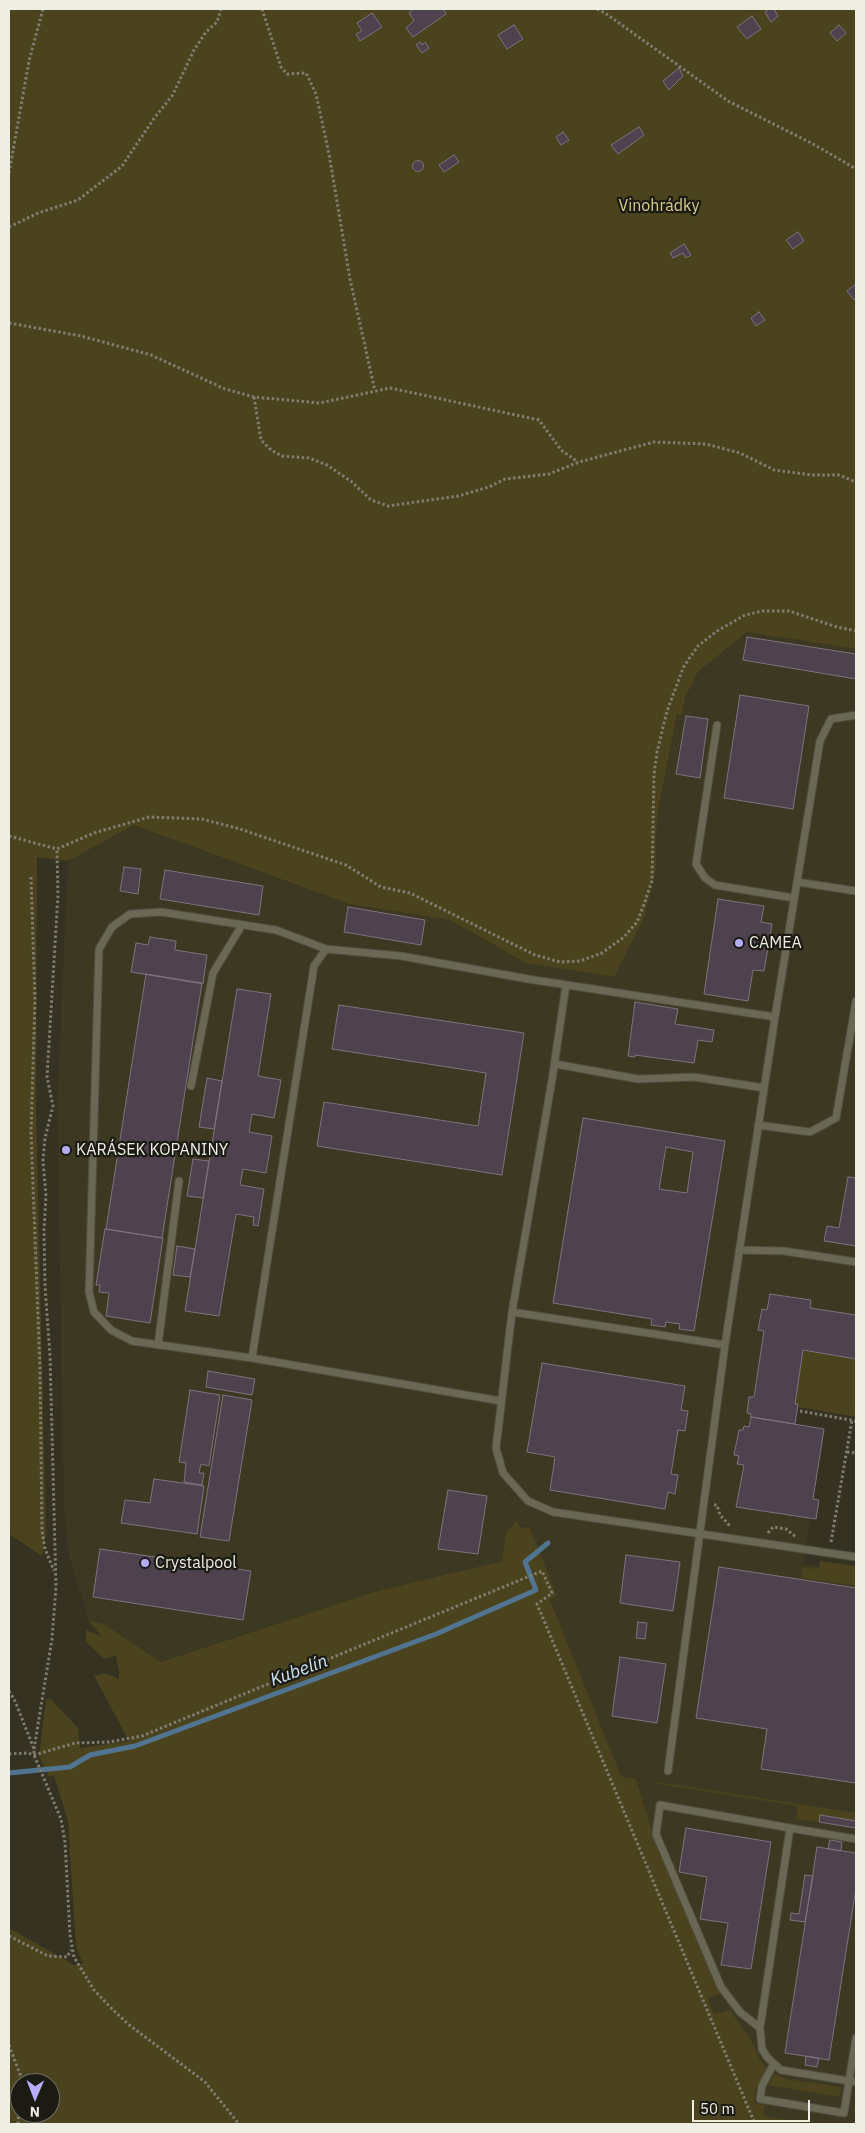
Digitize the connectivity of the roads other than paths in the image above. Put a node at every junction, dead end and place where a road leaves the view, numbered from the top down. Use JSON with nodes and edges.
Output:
{"nodes":[{"id":1,"x":856,"y":715,"type":"edge"},
{"id":2,"x":717,"y":725,"type":"dead end"},
{"id":3,"x":797,"y":882,"type":"junction"},
{"id":4,"x":856,"y":891,"type":"edge"},
{"id":5,"x":794,"y":898,"type":"junction"},
{"id":6,"x":242,"y":925,"type":"junction"},
{"id":7,"x":326,"y":949,"type":"junction"},
{"id":8,"x":566,"y":985,"type":"junction"},
{"id":9,"x":856,"y":1001,"type":"edge"},
{"id":10,"x":775,"y":1017,"type":"junction"},
{"id":11,"x":555,"y":1064,"type":"junction"},
{"id":12,"x":191,"y":1086,"type":"dead end"},
{"id":13,"x":764,"y":1088,"type":"junction"},
{"id":14,"x":758,"y":1125,"type":"junction"},
{"id":15,"x":179,"y":1181,"type":"dead end"},
{"id":16,"x":739,"y":1250,"type":"junction"},
{"id":17,"x":856,"y":1262,"type":"edge"},
{"id":18,"x":512,"y":1312,"type":"junction"},
{"id":19,"x":158,"y":1345,"type":"junction"},
{"id":20,"x":725,"y":1345,"type":"junction"},
{"id":21,"x":252,"y":1358,"type":"junction"},
{"id":22,"x":501,"y":1401,"type":"junction"},
{"id":23,"x":701,"y":1534,"type":"junction"},
{"id":24,"x":856,"y":1557,"type":"edge"},
{"id":25,"x":668,"y":1772,"type":"dead end"},
{"id":26,"x":790,"y":1828,"type":"junction"},
{"id":27,"x":856,"y":1839,"type":"edge"},
{"id":28,"x":760,"y":2028,"type":"junction"},
{"id":29,"x":856,"y":2038,"type":"edge"},
{"id":30,"x":773,"y":2065,"type":"junction"},
{"id":31,"x":853,"y":2082,"type":"edge"}],
"edges":[{"from":1,"to":3,"type":"lane"},
{"from":2,"to":5,"type":"lane"},
{"from":3,"to":4,"type":"lane"},
{"from":3,"to":5,"type":"lane"},
{"from":5,"to":10,"type":"lane"},
{"from":6,"to":7,"type":"lane"},
{"from":6,"to":12,"type":"lane"},
{"from":6,"to":19,"type":"lane"},
{"from":7,"to":8,"type":"lane"},
{"from":7,"to":21,"type":"lane"},
{"from":8,"to":10,"type":"lane"},
{"from":8,"to":11,"type":"lane"},
{"from":9,"to":14,"type":"lane"},
{"from":10,"to":13,"type":"lane"},
{"from":11,"to":13,"type":"lane"},
{"from":11,"to":18,"type":"lane"},
{"from":13,"to":14,"type":"lane"},
{"from":14,"to":16,"type":"lane"},
{"from":15,"to":19,"type":"lane"},
{"from":16,"to":17,"type":"lane"},
{"from":16,"to":20,"type":"lane"},
{"from":18,"to":20,"type":"lane"},
{"from":18,"to":22,"type":"lane"},
{"from":19,"to":21,"type":"lane"},
{"from":20,"to":23,"type":"lane"},
{"from":21,"to":22,"type":"lane"},
{"from":22,"to":23,"type":"lane"},
{"from":23,"to":24,"type":"lane"},
{"from":23,"to":25,"type":"lane"},
{"from":26,"to":27,"type":"lane"},
{"from":26,"to":28,"type":"lane"},
{"from":26,"to":28,"type":"lane"},
{"from":28,"to":30,"type":"lane"},
{"from":29,"to":31,"type":"lane"},
{"from":30,"to":31,"type":"lane"},
{"from":30,"to":31,"type":"lane"}]}
